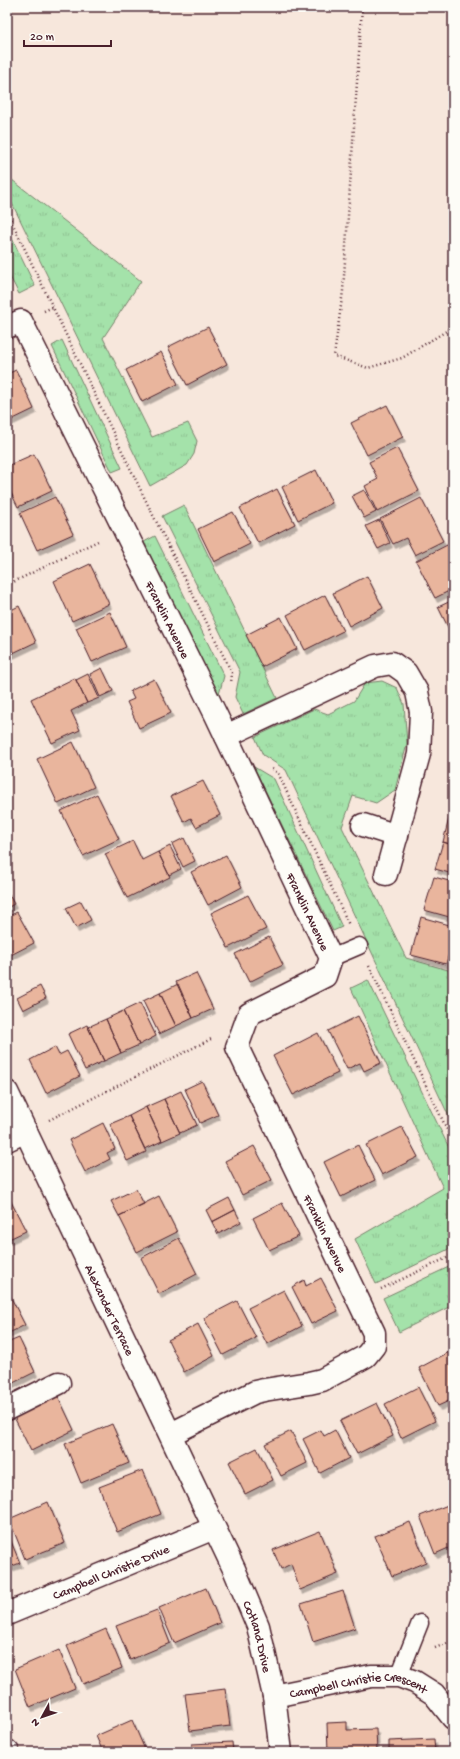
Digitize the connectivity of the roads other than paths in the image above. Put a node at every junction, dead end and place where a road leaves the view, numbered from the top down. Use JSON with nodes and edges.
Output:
{"nodes":[{"id":1,"x":7,"y":328,"type":"edge"},
{"id":2,"x":226,"y":736,"type":"junction"},
{"id":3,"x":363,"y":825,"type":"dead end"},
{"id":4,"x":397,"y":836,"type":"junction"},
{"id":5,"x":386,"y":874,"type":"dead end"},
{"id":6,"x":359,"y":946,"type":"road end"},
{"id":7,"x":331,"y":958,"type":"junction"},
{"id":8,"x":7,"y":1092,"type":"edge"},
{"id":9,"x":26,"y":1131,"type":"junction"},
{"id":10,"x":7,"y":1140,"type":"edge"},
{"id":11,"x":59,"y":1383,"type":"dead end"},
{"id":12,"x":7,"y":1409,"type":"edge"},
{"id":13,"x":171,"y":1434,"type":"junction"},
{"id":14,"x":214,"y":1528,"type":"junction"},
{"id":15,"x":7,"y":1614,"type":"edge"},
{"id":16,"x":420,"y":1623,"type":"dead end"},
{"id":17,"x":399,"y":1676,"type":"junction"},
{"id":18,"x":274,"y":1696,"type":"junction"},
{"id":19,"x":453,"y":1718,"type":"edge"},
{"id":20,"x":281,"y":1752,"type":"edge"}],
"edges":[{"from":1,"to":2,"type":"street","name":"Franklin Avenue"},
{"from":2,"to":4,"type":"street"},
{"from":2,"to":7,"type":"street","name":"Franklin Avenue"},
{"from":3,"to":4,"type":"street"},
{"from":4,"to":5,"type":"street"},
{"from":6,"to":7,"type":"lane"},
{"from":7,"to":13,"type":"street","name":"Franklin Avenue"},
{"from":8,"to":9,"type":"street","name":"Alexander Terrace"},
{"from":9,"to":10,"type":"street"},
{"from":9,"to":13,"type":"street","name":"Alexander Terrace"},
{"from":11,"to":12,"type":"street"},
{"from":13,"to":14,"type":"street","name":"Alexander Terrace"},
{"from":14,"to":15,"type":"street","name":"Campbell Christie Drive"},
{"from":14,"to":18,"type":"street","name":"Cotland Drive"},
{"from":16,"to":17,"type":"lane"},
{"from":17,"to":18,"type":"street","name":"Campbell Christie Crescent"},
{"from":17,"to":19,"type":"street","name":"Campbell Christie Crescent"},
{"from":18,"to":20,"type":"street","name":"Cotland Drive"}]}
